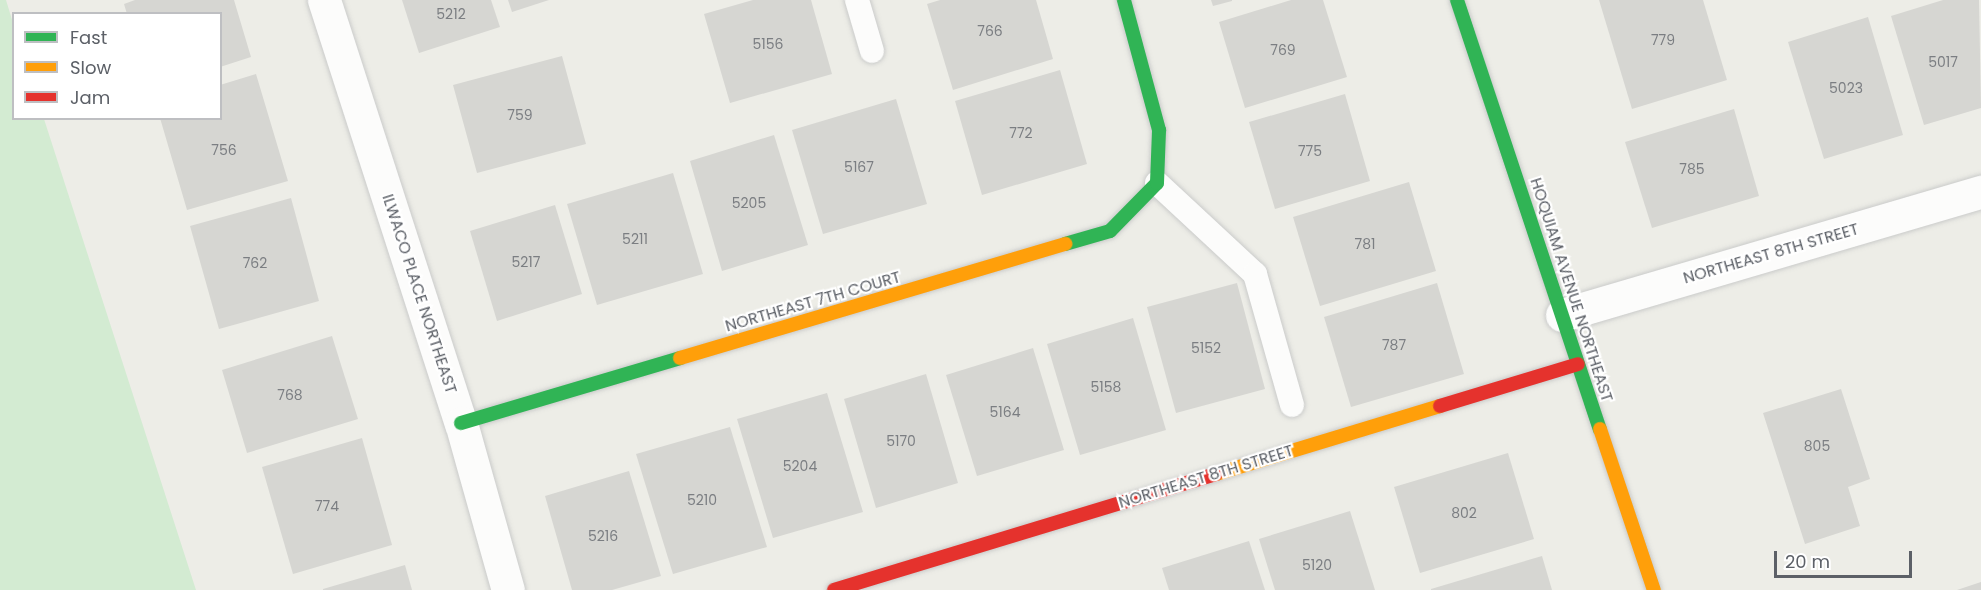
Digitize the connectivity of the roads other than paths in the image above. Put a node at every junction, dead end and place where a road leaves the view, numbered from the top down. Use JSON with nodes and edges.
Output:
{"nodes":[{"id":1,"x":324,"y":0,"type":"edge"},
{"id":2,"x":857,"y":0,"type":"edge"},
{"id":3,"x":1124,"y":0,"type":"edge"},
{"id":4,"x":1457,"y":0,"type":"edge"},
{"id":5,"x":872,"y":51,"type":"dead end"},
{"id":6,"x":1156,"y":183,"type":"junction"},
{"id":7,"x":1981,"y":192,"type":"edge"},
{"id":8,"x":1562,"y":315,"type":"junction"},
{"id":9,"x":1578,"y":364,"type":"junction"},
{"id":10,"x":1292,"y":405,"type":"dead end"},
{"id":11,"x":461,"y":423,"type":"junction"},
{"id":12,"x":508,"y":590,"type":"edge"},
{"id":13,"x":834,"y":590,"type":"edge"},
{"id":14,"x":1654,"y":590,"type":"edge"}],
"edges":[{"from":1,"to":11,"type":"street","name":"ILWACO PLACE NORTHEAST"},
{"from":2,"to":5,"type":"lane"},
{"from":3,"to":6,"type":"street"},
{"from":4,"to":8,"type":"street","name":"HOQUIAM AVENUE NORTHEAST"},
{"from":6,"to":10,"type":"lane"},
{"from":6,"to":11,"type":"street","name":"NORTHEAST 7TH COURT"},
{"from":7,"to":8,"type":"street","name":"NORTHEAST 8TH STREET"},
{"from":8,"to":9,"type":"street","name":"HOQUIAM AVENUE NORTHEAST"},
{"from":9,"to":13,"type":"street","name":"NORTHEAST 8TH STREET"},
{"from":9,"to":14,"type":"street","name":"HOQUIAM AVENUE NORTHEAST"},
{"from":11,"to":12,"type":"street","name":"ILWACO PLACE NORTHEAST"}]}
